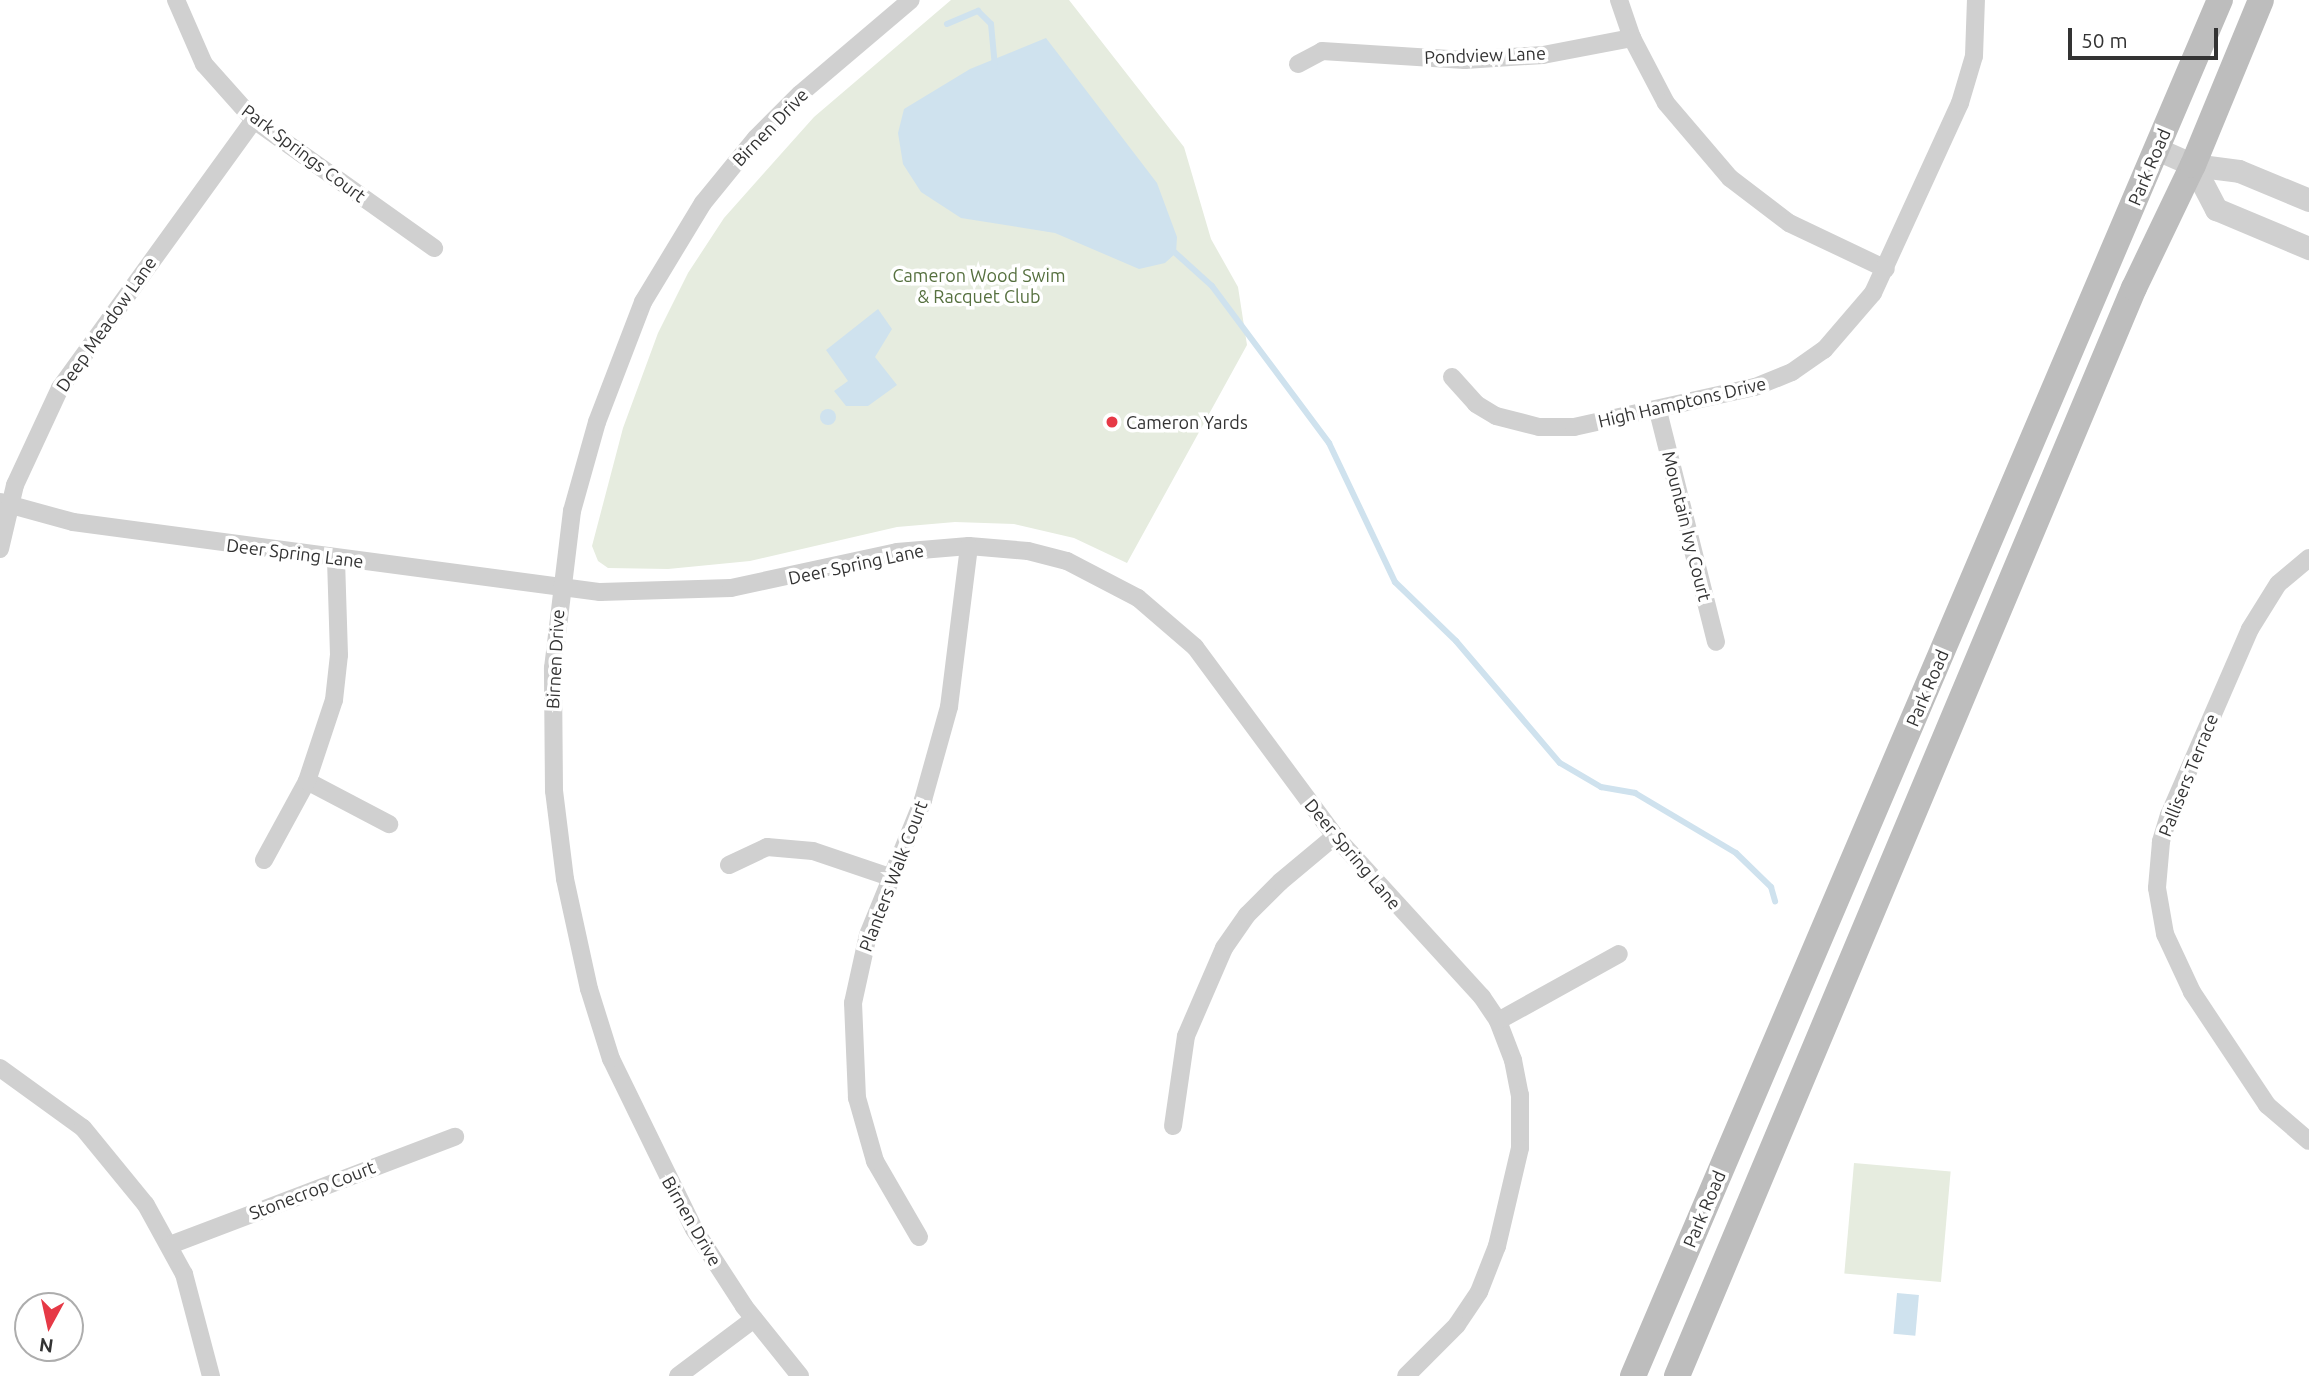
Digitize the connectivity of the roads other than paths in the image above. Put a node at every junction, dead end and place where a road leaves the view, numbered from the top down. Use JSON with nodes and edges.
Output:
{"nodes":[{"id":1,"x":176,"y":0,"type":"edge"},
{"id":2,"x":911,"y":0,"type":"edge"},
{"id":3,"x":1619,"y":0,"type":"edge"},
{"id":4,"x":1976,"y":0,"type":"edge"},
{"id":5,"x":2220,"y":0,"type":"edge"},
{"id":6,"x":2261,"y":0,"type":"edge"},
{"id":7,"x":1632,"y":38,"type":"junction"},
{"id":8,"x":1298,"y":64,"type":"dead end"},
{"id":9,"x":254,"y":120,"type":"junction"},
{"id":10,"x":2157,"y":149,"type":"junction"},
{"id":11,"x":2193,"y":165,"type":"junction"},
{"id":12,"x":2309,"y":200,"type":"edge"},
{"id":13,"x":434,"y":248,"type":"dead end"},
{"id":14,"x":2309,"y":248,"type":"edge"},
{"id":15,"x":1886,"y":270,"type":"junction"},
{"id":16,"x":1452,"y":377,"type":"dead end"},
{"id":17,"x":1658,"y":411,"type":"junction"},
{"id":18,"x":5,"y":504,"type":"edge"},
{"id":19,"x":969,"y":546,"type":"junction"},
{"id":20,"x":0,"y":549,"type":"edge"},
{"id":21,"x":2309,"y":558,"type":"edge"},
{"id":22,"x":337,"y":559,"type":"junction"},
{"id":23,"x":559,"y":587,"type":"junction"},
{"id":24,"x":1716,"y":642,"type":"dead end"},
{"id":25,"x":307,"y":781,"type":"junction"},
{"id":26,"x":389,"y":824,"type":"dead end"},
{"id":27,"x":1335,"y":836,"type":"junction"},
{"id":28,"x":264,"y":860,"type":"dead end"},
{"id":29,"x":729,"y":865,"type":"dead end"},
{"id":30,"x":890,"y":877,"type":"junction"},
{"id":31,"x":1619,"y":954,"type":"dead end"},
{"id":32,"x":1498,"y":1021,"type":"junction"},
{"id":33,"x":0,"y":1068,"type":"edge"},
{"id":34,"x":1173,"y":1126,"type":"dead end"},
{"id":35,"x":454,"y":1137,"type":"dead end"},
{"id":36,"x":2309,"y":1140,"type":"edge"},
{"id":37,"x":919,"y":1237,"type":"dead end"},
{"id":38,"x":170,"y":1245,"type":"junction"},
{"id":39,"x":754,"y":1319,"type":"junction"},
{"id":40,"x":211,"y":1376,"type":"edge"},
{"id":41,"x":678,"y":1376,"type":"edge"},
{"id":42,"x":800,"y":1376,"type":"edge"},
{"id":43,"x":1406,"y":1376,"type":"edge"},
{"id":44,"x":1633,"y":1376,"type":"edge"},
{"id":45,"x":1677,"y":1376,"type":"edge"}],
"edges":[{"from":1,"to":9,"type":"street","name":"Park Springs Court"},
{"from":2,"to":23,"type":"street","name":"Birnen Drive"},
{"from":3,"to":7,"type":"street"},
{"from":4,"to":15,"type":"street","name":"High Hamptons Drive"},
{"from":5,"to":10,"type":"main road","name":"Park Road"},
{"from":6,"to":11,"type":"main road"},
{"from":7,"to":8,"type":"street","name":"Pondview Lane"},
{"from":7,"to":15,"type":"street"},
{"from":9,"to":13,"type":"street","name":"Park Springs Court"},
{"from":9,"to":18,"type":"street","name":"Deep Meadow Lane"},
{"from":10,"to":11,"type":"street"},
{"from":10,"to":44,"type":"main road","name":"Park Road"},
{"from":11,"to":12,"type":"street"},
{"from":11,"to":14,"type":"street"},
{"from":11,"to":45,"type":"main road"},
{"from":15,"to":17,"type":"street","name":"High Hamptons Drive"},
{"from":16,"to":17,"type":"street","name":"High Hamptons Drive"},
{"from":17,"to":24,"type":"street","name":"Mountain Ivy Court"},
{"from":18,"to":20,"type":"street","name":"Deep Meadow Lane"},
{"from":18,"to":22,"type":"street","name":"Deer Spring Lane"},
{"from":19,"to":23,"type":"street","name":"Deer Spring Lane"},
{"from":19,"to":27,"type":"street","name":"Deer Spring Lane"},
{"from":19,"to":30,"type":"street","name":"Planters Walk Court"},
{"from":21,"to":36,"type":"street","name":"Pallisers Terrace"},
{"from":22,"to":23,"type":"street","name":"Deer Spring Lane"},
{"from":22,"to":25,"type":"street"},
{"from":23,"to":39,"type":"street","name":"Birnen Drive"},
{"from":25,"to":26,"type":"street"},
{"from":25,"to":28,"type":"street"},
{"from":27,"to":32,"type":"street","name":"Deer Spring Lane"},
{"from":27,"to":34,"type":"street"},
{"from":29,"to":30,"type":"street"},
{"from":30,"to":37,"type":"street","name":"Planters Walk Court"},
{"from":31,"to":32,"type":"street"},
{"from":32,"to":43,"type":"street","name":"Deer Spring Lane"},
{"from":33,"to":38,"type":"street"},
{"from":35,"to":38,"type":"street","name":"Stonecrop Court"},
{"from":38,"to":40,"type":"street"},
{"from":39,"to":41,"type":"street"},
{"from":39,"to":42,"type":"street","name":"Birnen Drive"}]}
